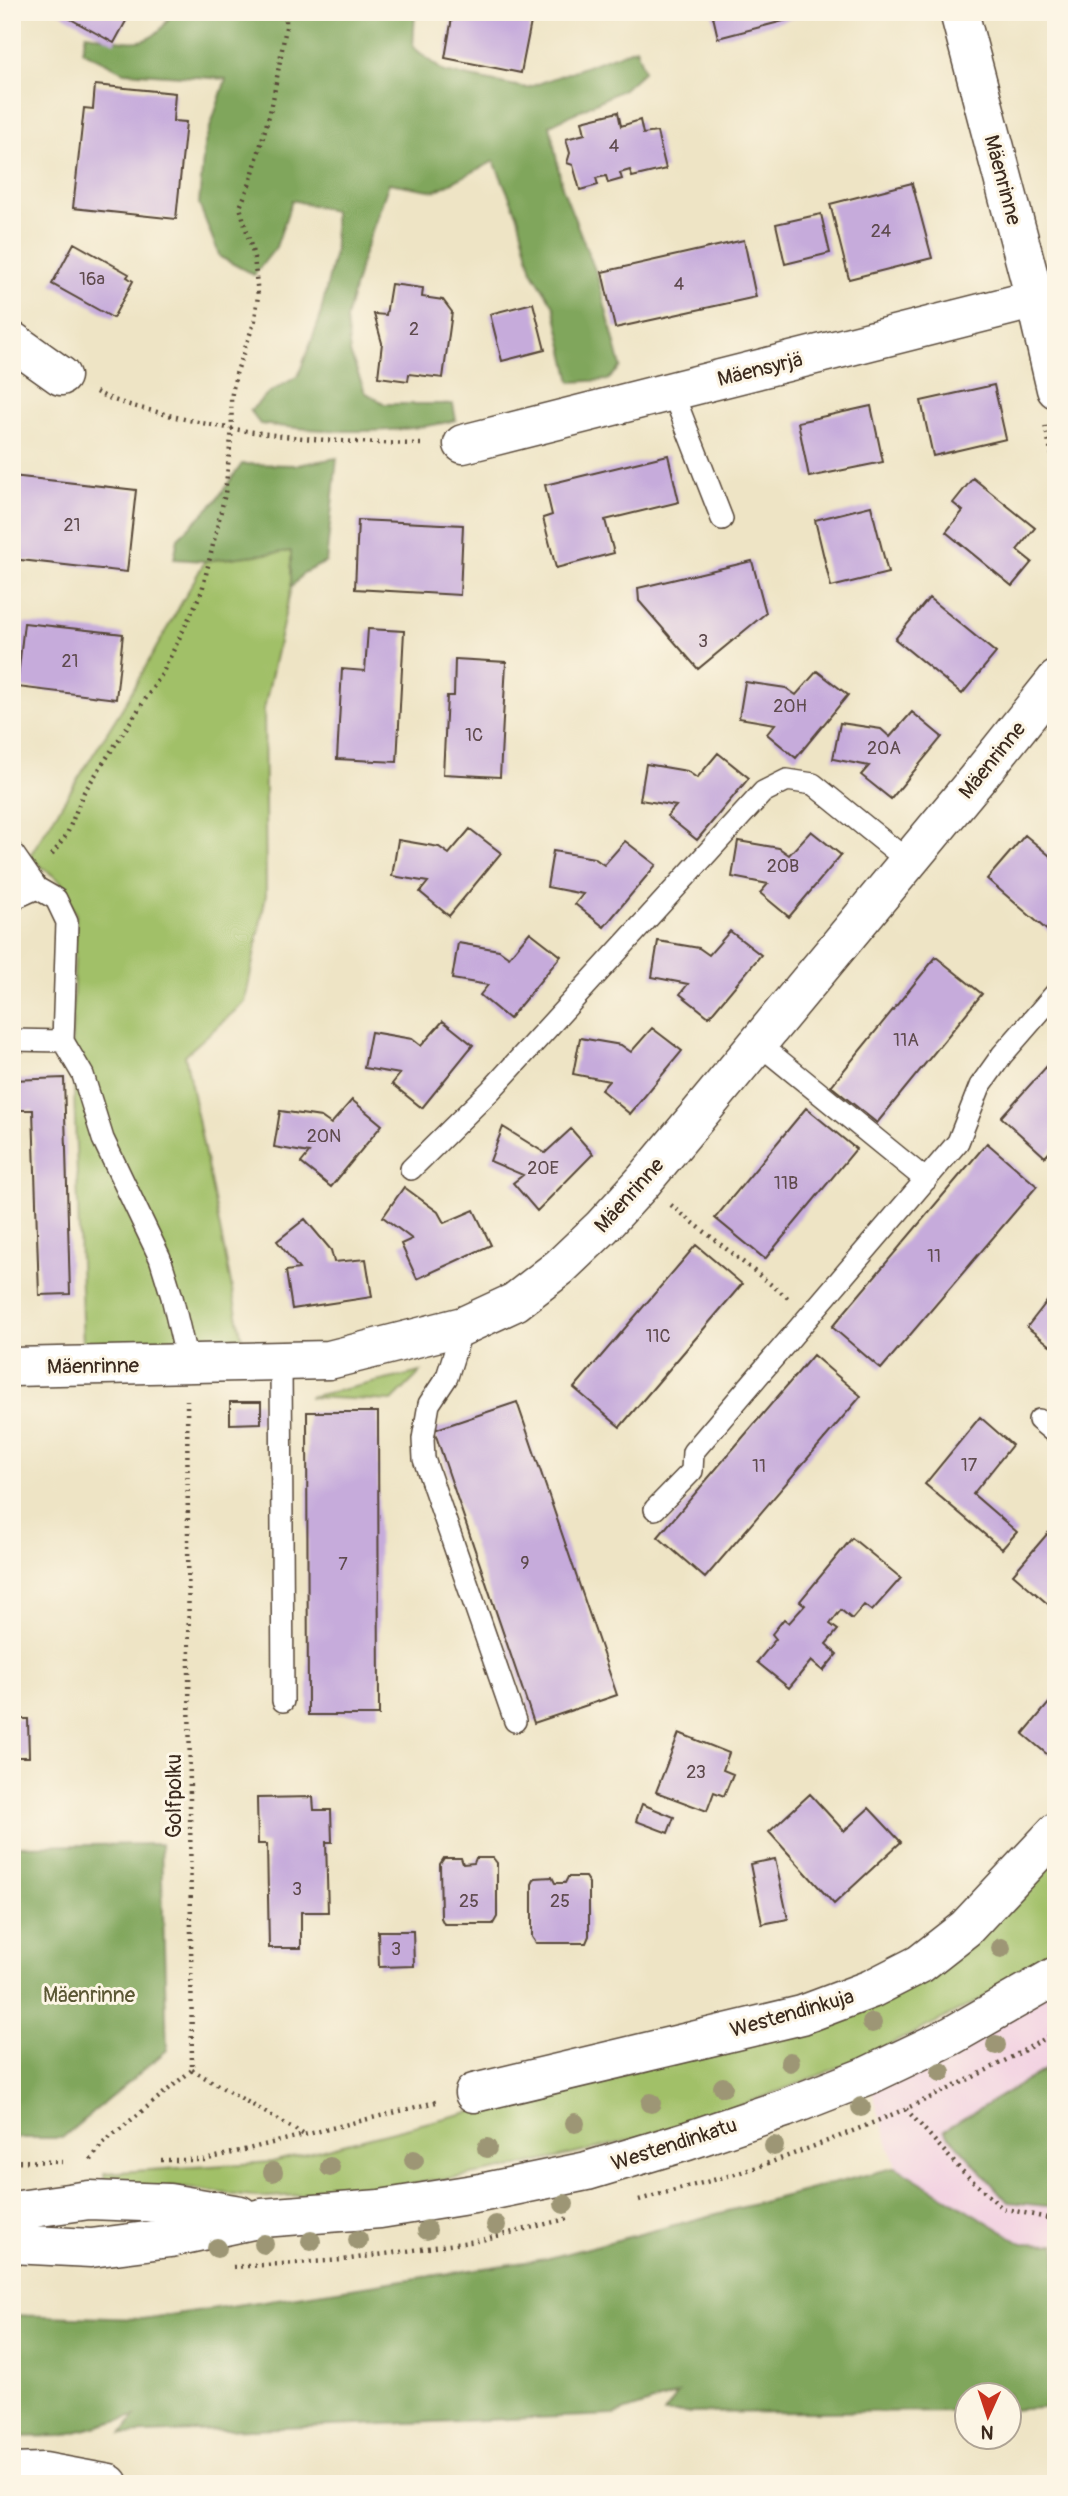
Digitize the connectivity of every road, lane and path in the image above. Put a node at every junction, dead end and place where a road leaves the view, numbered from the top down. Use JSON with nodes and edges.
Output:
{"nodes":[{"id":1,"x":286,"y":12,"type":"edge"},
{"id":2,"x":959,"y":12,"type":"edge"},
{"id":3,"x":1045,"y":297,"type":"edge"},
{"id":4,"x":12,"y":341,"type":"edge"},
{"id":5,"x":61,"y":376,"type":"joint"},
{"id":6,"x":1056,"y":389,"type":"edge"},
{"id":7,"x":672,"y":391,"type":"junction"},
{"id":8,"x":232,"y":428,"type":"junction"},
{"id":9,"x":463,"y":444,"type":"joint"},
{"id":10,"x":722,"y":519,"type":"dead end"},
{"id":11,"x":1056,"y":680,"type":"edge"},
{"id":12,"x":12,"y":852,"type":"edge"},
{"id":13,"x":908,"y":861,"type":"junction"},
{"id":14,"x":37,"y":888,"type":"junction"},
{"id":15,"x":12,"y":903,"type":"edge"},
{"id":16,"x":1056,"y":993,"type":"edge"},
{"id":17,"x":12,"y":1040,"type":"edge"},
{"id":18,"x":63,"y":1041,"type":"junction"},
{"id":19,"x":759,"y":1044,"type":"junction"},
{"id":20,"x":411,"y":1169,"type":"dead end"},
{"id":21,"x":926,"y":1180,"type":"junction"},
{"id":22,"x":642,"y":1183,"type":"junction"},
{"id":23,"x":810,"y":1316,"type":"junction"},
{"id":24,"x":463,"y":1326,"type":"junction"},
{"id":25,"x":281,"y":1363,"type":"junction"},
{"id":26,"x":12,"y":1367,"type":"edge"},
{"id":27,"x":187,"y":1382,"type":"junction"},
{"id":28,"x":1039,"y":1420,"type":"dead end"},
{"id":29,"x":1056,"y":1434,"type":"edge"},
{"id":30,"x":655,"y":1510,"type":"dead end"},
{"id":31,"x":283,"y":1701,"type":"dead end"},
{"id":32,"x":515,"y":1721,"type":"dead end"},
{"id":33,"x":1056,"y":1832,"type":"edge"},
{"id":34,"x":1056,"y":1976,"type":"edge"},
{"id":35,"x":192,"y":2070,"type":"junction"},
{"id":36,"x":474,"y":2093,"type":"joint"},
{"id":37,"x":906,"y":2109,"type":"dead end"},
{"id":38,"x":303,"y":2134,"type":"junction"},
{"id":39,"x":12,"y":2161,"type":"edge"},
{"id":40,"x":153,"y":2161,"type":"dead end"},
{"id":41,"x":64,"y":2162,"type":"dead end"},
{"id":42,"x":103,"y":2162,"type":"dead end"},
{"id":43,"x":12,"y":2211,"type":"edge"},
{"id":44,"x":262,"y":2218,"type":"junction"},
{"id":45,"x":1056,"y":2220,"type":"edge"},
{"id":46,"x":12,"y":2244,"type":"edge"},
{"id":47,"x":12,"y":2473,"type":"edge"},
{"id":48,"x":109,"y":2484,"type":"edge"}],
"edges":[{"from":1,"to":8,"type":"path"},
{"from":2,"to":3,"type":"main road","name":"Mäenrinne"},
{"from":3,"to":6,"type":"main road","name":"Mäenrinne"},
{"from":3,"to":7,"type":"main road","name":"Mäensyrjä"},
{"from":4,"to":5,"type":"main road"},
{"from":5,"to":8,"type":"path"},
{"from":7,"to":9,"type":"main road","name":"Mäensyrjä"},
{"from":7,"to":10,"type":"lane"},
{"from":8,"to":9,"type":"path"},
{"from":8,"to":14,"type":"path"},
{"from":11,"to":13,"type":"main road","name":"Mäenrinne"},
{"from":12,"to":14,"type":"lane"},
{"from":13,"to":19,"type":"main road","name":"Mäenrinne"},
{"from":13,"to":20,"type":"lane"},
{"from":14,"to":15,"type":"lane"},
{"from":14,"to":18,"type":"lane"},
{"from":16,"to":21,"type":"lane"},
{"from":17,"to":18,"type":"lane"},
{"from":18,"to":27,"type":"lane"},
{"from":19,"to":21,"type":"lane"},
{"from":19,"to":22,"type":"main road","name":"Mäenrinne"},
{"from":21,"to":23,"type":"lane"},
{"from":22,"to":23,"type":"path"},
{"from":22,"to":24,"type":"main road","name":"Mäenrinne"},
{"from":23,"to":30,"type":"lane"},
{"from":24,"to":25,"type":"main road","name":"Mäenrinne"},
{"from":24,"to":32,"type":"lane"},
{"from":25,"to":27,"type":"main road","name":"Mäenrinne"},
{"from":25,"to":31,"type":"lane"},
{"from":26,"to":27,"type":"main road","name":"Mäenrinne"},
{"from":27,"to":35,"type":"path","name":"Golfpolku"},
{"from":28,"to":29,"type":"lane"},
{"from":33,"to":36,"type":"main road","name":"Westendinkuja"},
{"from":34,"to":44,"type":"main road","name":"Westendinkatu"},
{"from":35,"to":38,"type":"path"},
{"from":35,"to":42,"type":"path"},
{"from":36,"to":38,"type":"path"},
{"from":37,"to":45,"type":"path"},
{"from":38,"to":40,"type":"path"},
{"from":39,"to":41,"type":"path"},
{"from":43,"to":44,"type":"main road","name":"Westendinkatu"},
{"from":44,"to":46,"type":"main road","name":"Westendinkatu"},
{"from":47,"to":48,"type":"main road"}]}
